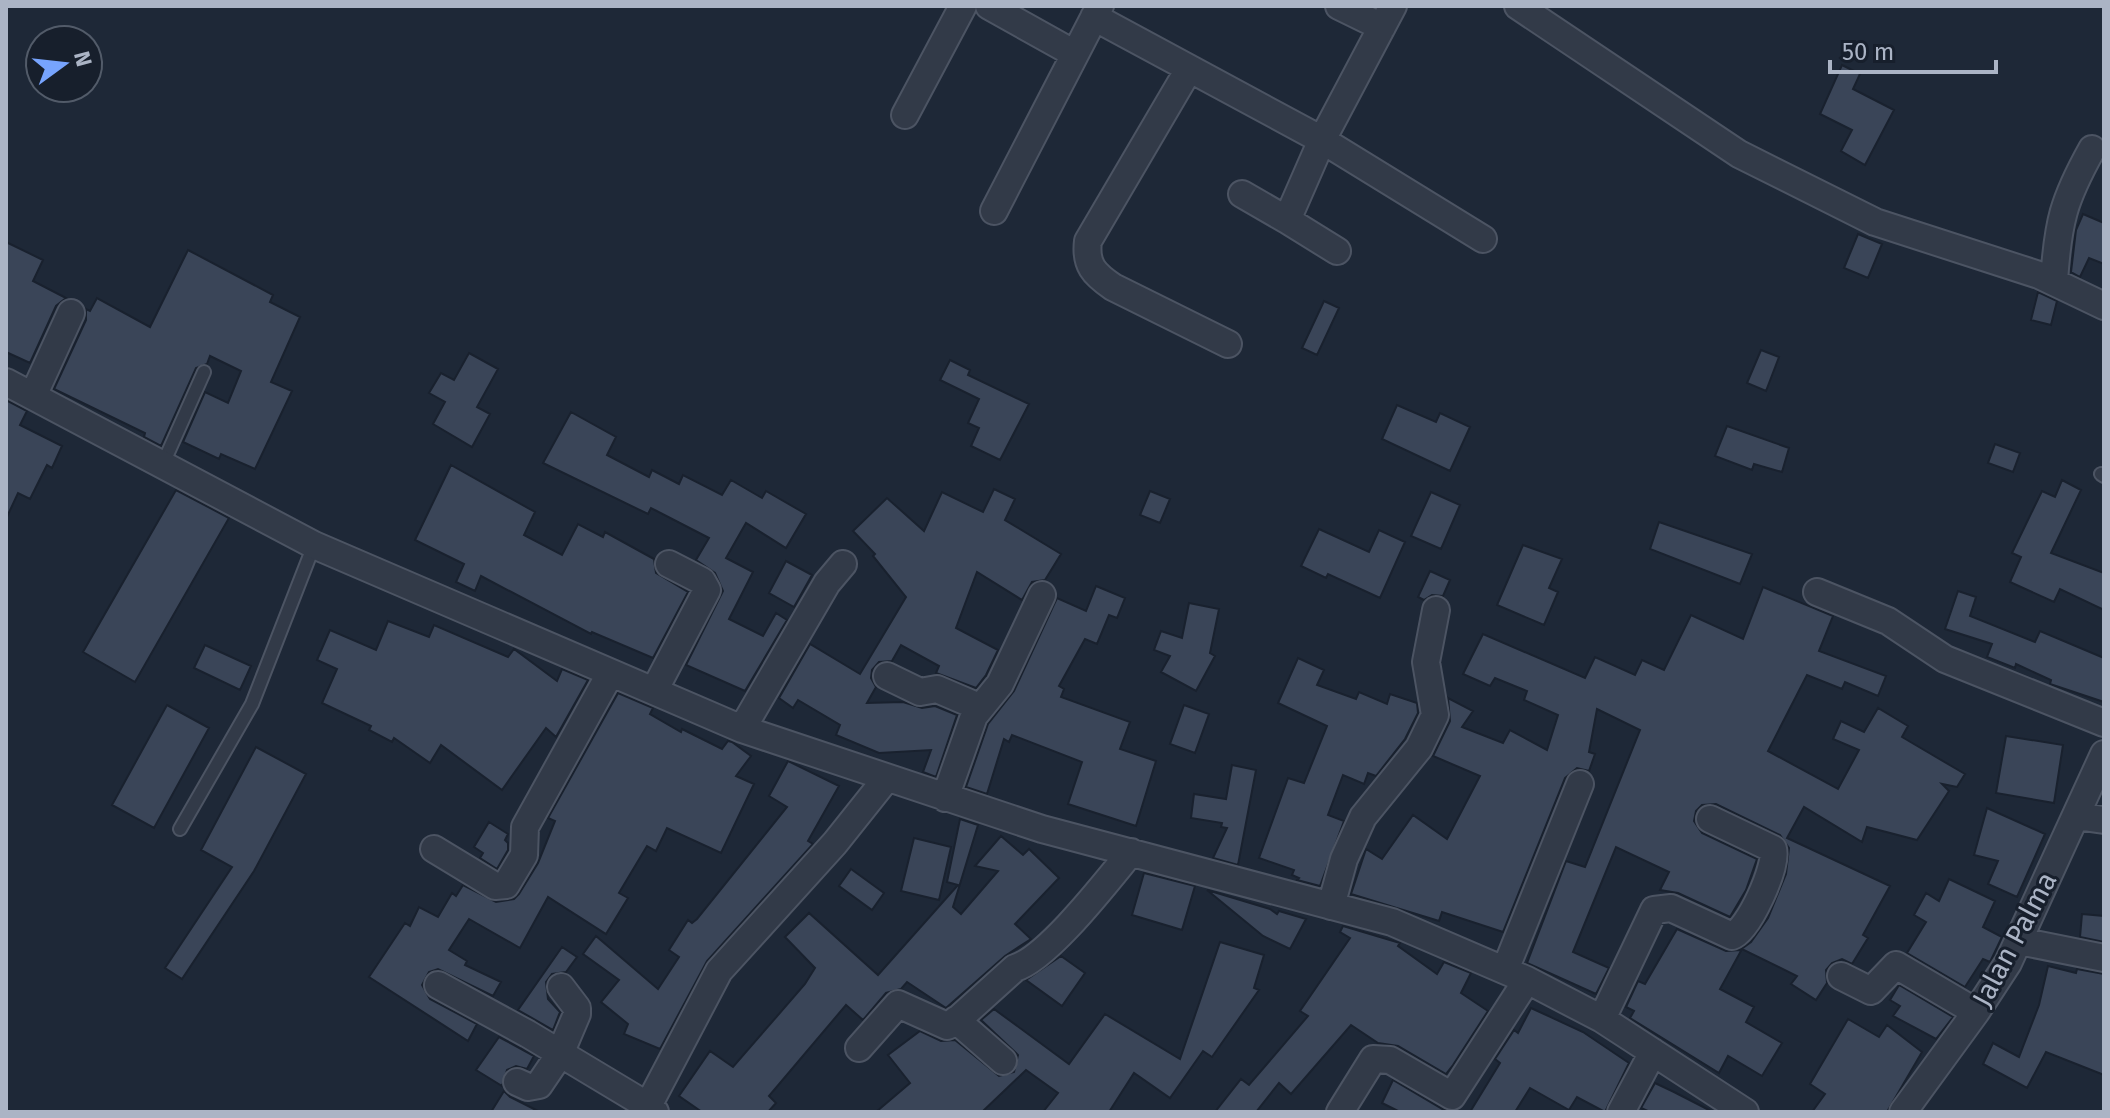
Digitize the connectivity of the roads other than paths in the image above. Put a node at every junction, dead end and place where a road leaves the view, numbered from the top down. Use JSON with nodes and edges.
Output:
{"nodes":[{"id":1,"x":963,"y":6,"type":"edge"},
{"id":2,"x":989,"y":6,"type":"edge"},
{"id":3,"x":1518,"y":6,"type":"edge"},
{"id":4,"x":1343,"y":7,"type":"edge"},
{"id":5,"x":1097,"y":11,"type":"edge"},
{"id":6,"x":1388,"y":17,"type":"edge"},
{"id":7,"x":1075,"y":54,"type":"junction"},
{"id":8,"x":1189,"y":69,"type":"junction"},
{"id":9,"x":905,"y":115,"type":"dead end"},
{"id":10,"x":1322,"y":140,"type":"junction"},
{"id":11,"x":2092,"y":149,"type":"dead end"},
{"id":12,"x":1242,"y":194,"type":"dead end"},
{"id":13,"x":994,"y":211,"type":"dead end"},
{"id":14,"x":1287,"y":220,"type":"junction"},
{"id":15,"x":1483,"y":239,"type":"dead end"},
{"id":16,"x":1337,"y":251,"type":"dead end"},
{"id":17,"x":2054,"y":281,"type":"junction"},
{"id":18,"x":2104,"y":306,"type":"edge"},
{"id":19,"x":71,"y":313,"type":"dead end"},
{"id":20,"x":1228,"y":344,"type":"dead end"},
{"id":21,"x":204,"y":372,"type":"dead end"},
{"id":22,"x":6,"y":382,"type":"edge"},
{"id":23,"x":33,"y":396,"type":"junction"},
{"id":24,"x":162,"y":466,"type":"junction"},
{"id":25,"x":314,"y":545,"type":"junction"},
{"id":26,"x":669,"y":564,"type":"dead end"},
{"id":27,"x":843,"y":564,"type":"dead end"},
{"id":28,"x":1817,"y":592,"type":"dead end"},
{"id":29,"x":1042,"y":595,"type":"dead end"},
{"id":30,"x":1436,"y":610,"type":"dead end"},
{"id":31,"x":610,"y":674,"type":"junction"},
{"id":32,"x":887,"y":676,"type":"dead end"},
{"id":33,"x":654,"y":691,"type":"junction"},
{"id":34,"x":979,"y":707,"type":"junction"},
{"id":35,"x":2104,"y":723,"type":"edge"},
{"id":36,"x":742,"y":729,"type":"junction"},
{"id":37,"x":2104,"y":754,"type":"edge"},
{"id":38,"x":886,"y":779,"type":"junction"},
{"id":39,"x":1580,"y":784,"type":"dead end"},
{"id":40,"x":945,"y":798,"type":"junction"},
{"id":41,"x":2076,"y":816,"type":"junction"},
{"id":42,"x":1710,"y":819,"type":"dead end"},
{"id":43,"x":2104,"y":820,"type":"edge"},
{"id":44,"x":180,"y":829,"type":"dead end"},
{"id":45,"x":434,"y":849,"type":"dead end"},
{"id":46,"x":1131,"y":852,"type":"junction"},
{"id":47,"x":1331,"y":906,"type":"junction"},
{"id":48,"x":2019,"y":941,"type":"junction"},
{"id":49,"x":2104,"y":958,"type":"edge"},
{"id":50,"x":1516,"y":975,"type":"junction"},
{"id":51,"x":1841,"y":976,"type":"dead end"},
{"id":52,"x":438,"y":985,"type":"dead end"},
{"id":53,"x":561,"y":987,"type":"dead end"},
{"id":54,"x":1976,"y":1012,"type":"junction"},
{"id":55,"x":1602,"y":1019,"type":"junction"},
{"id":56,"x":956,"y":1020,"type":"junction"},
{"id":57,"x":859,"y":1048,"type":"dead end"},
{"id":58,"x":1653,"y":1052,"type":"junction"},
{"id":59,"x":560,"y":1054,"type":"junction"},
{"id":60,"x":1003,"y":1061,"type":"dead end"},
{"id":61,"x":517,"y":1082,"type":"dead end"},
{"id":62,"x":1448,"y":1104,"type":"edge"},
{"id":63,"x":651,"y":1109,"type":"edge"},
{"id":64,"x":1735,"y":1109,"type":"edge"},
{"id":65,"x":1340,"y":1112,"type":"edge"},
{"id":66,"x":1621,"y":1112,"type":"edge"},
{"id":67,"x":1903,"y":1112,"type":"edge"}],
"edges":[{"from":1,"to":9,"type":"street"},
{"from":2,"to":7,"type":"street"},
{"from":3,"to":17,"type":"street"},
{"from":4,"to":6,"type":"street"},
{"from":5,"to":7,"type":"street"},
{"from":5,"to":8,"type":"street"},
{"from":6,"to":10,"type":"street"},
{"from":7,"to":13,"type":"street"},
{"from":8,"to":10,"type":"street"},
{"from":8,"to":20,"type":"street"},
{"from":10,"to":14,"type":"street"},
{"from":10,"to":15,"type":"street"},
{"from":11,"to":17,"type":"street"},
{"from":12,"to":14,"type":"street"},
{"from":14,"to":16,"type":"street"},
{"from":17,"to":18,"type":"street"},
{"from":19,"to":23,"type":"street"},
{"from":21,"to":24,"type":"lane"},
{"from":22,"to":23,"type":"street"},
{"from":23,"to":24,"type":"street"},
{"from":24,"to":25,"type":"street"},
{"from":25,"to":31,"type":"street"},
{"from":25,"to":44,"type":"lane"},
{"from":26,"to":33,"type":"street"},
{"from":27,"to":36,"type":"street"},
{"from":28,"to":35,"type":"street"},
{"from":29,"to":34,"type":"street"},
{"from":30,"to":47,"type":"street"},
{"from":31,"to":33,"type":"street"},
{"from":31,"to":45,"type":"street"},
{"from":32,"to":34,"type":"street"},
{"from":33,"to":36,"type":"street"},
{"from":34,"to":40,"type":"street"},
{"from":36,"to":38,"type":"street"},
{"from":37,"to":41,"type":"street","name":"Jalan Palma"},
{"from":38,"to":40,"type":"street"},
{"from":38,"to":63,"type":"street"},
{"from":39,"to":50,"type":"street"},
{"from":40,"to":46,"type":"street"},
{"from":41,"to":43,"type":"street"},
{"from":41,"to":48,"type":"street","name":"Jalan Palma"},
{"from":42,"to":55,"type":"street"},
{"from":46,"to":47,"type":"street"},
{"from":46,"to":56,"type":"street"},
{"from":47,"to":50,"type":"street"},
{"from":48,"to":49,"type":"street"},
{"from":48,"to":54,"type":"street","name":"Jalan Palma"},
{"from":50,"to":55,"type":"street"},
{"from":50,"to":62,"type":"street"},
{"from":51,"to":54,"type":"street"},
{"from":52,"to":59,"type":"street"},
{"from":53,"to":59,"type":"street"},
{"from":54,"to":67,"type":"street","name":"Jalan Palma"},
{"from":55,"to":58,"type":"street"},
{"from":56,"to":57,"type":"street"},
{"from":56,"to":60,"type":"street"},
{"from":58,"to":64,"type":"street"},
{"from":58,"to":66,"type":"street"},
{"from":59,"to":61,"type":"street"},
{"from":59,"to":63,"type":"street"},
{"from":62,"to":65,"type":"street"}]}
